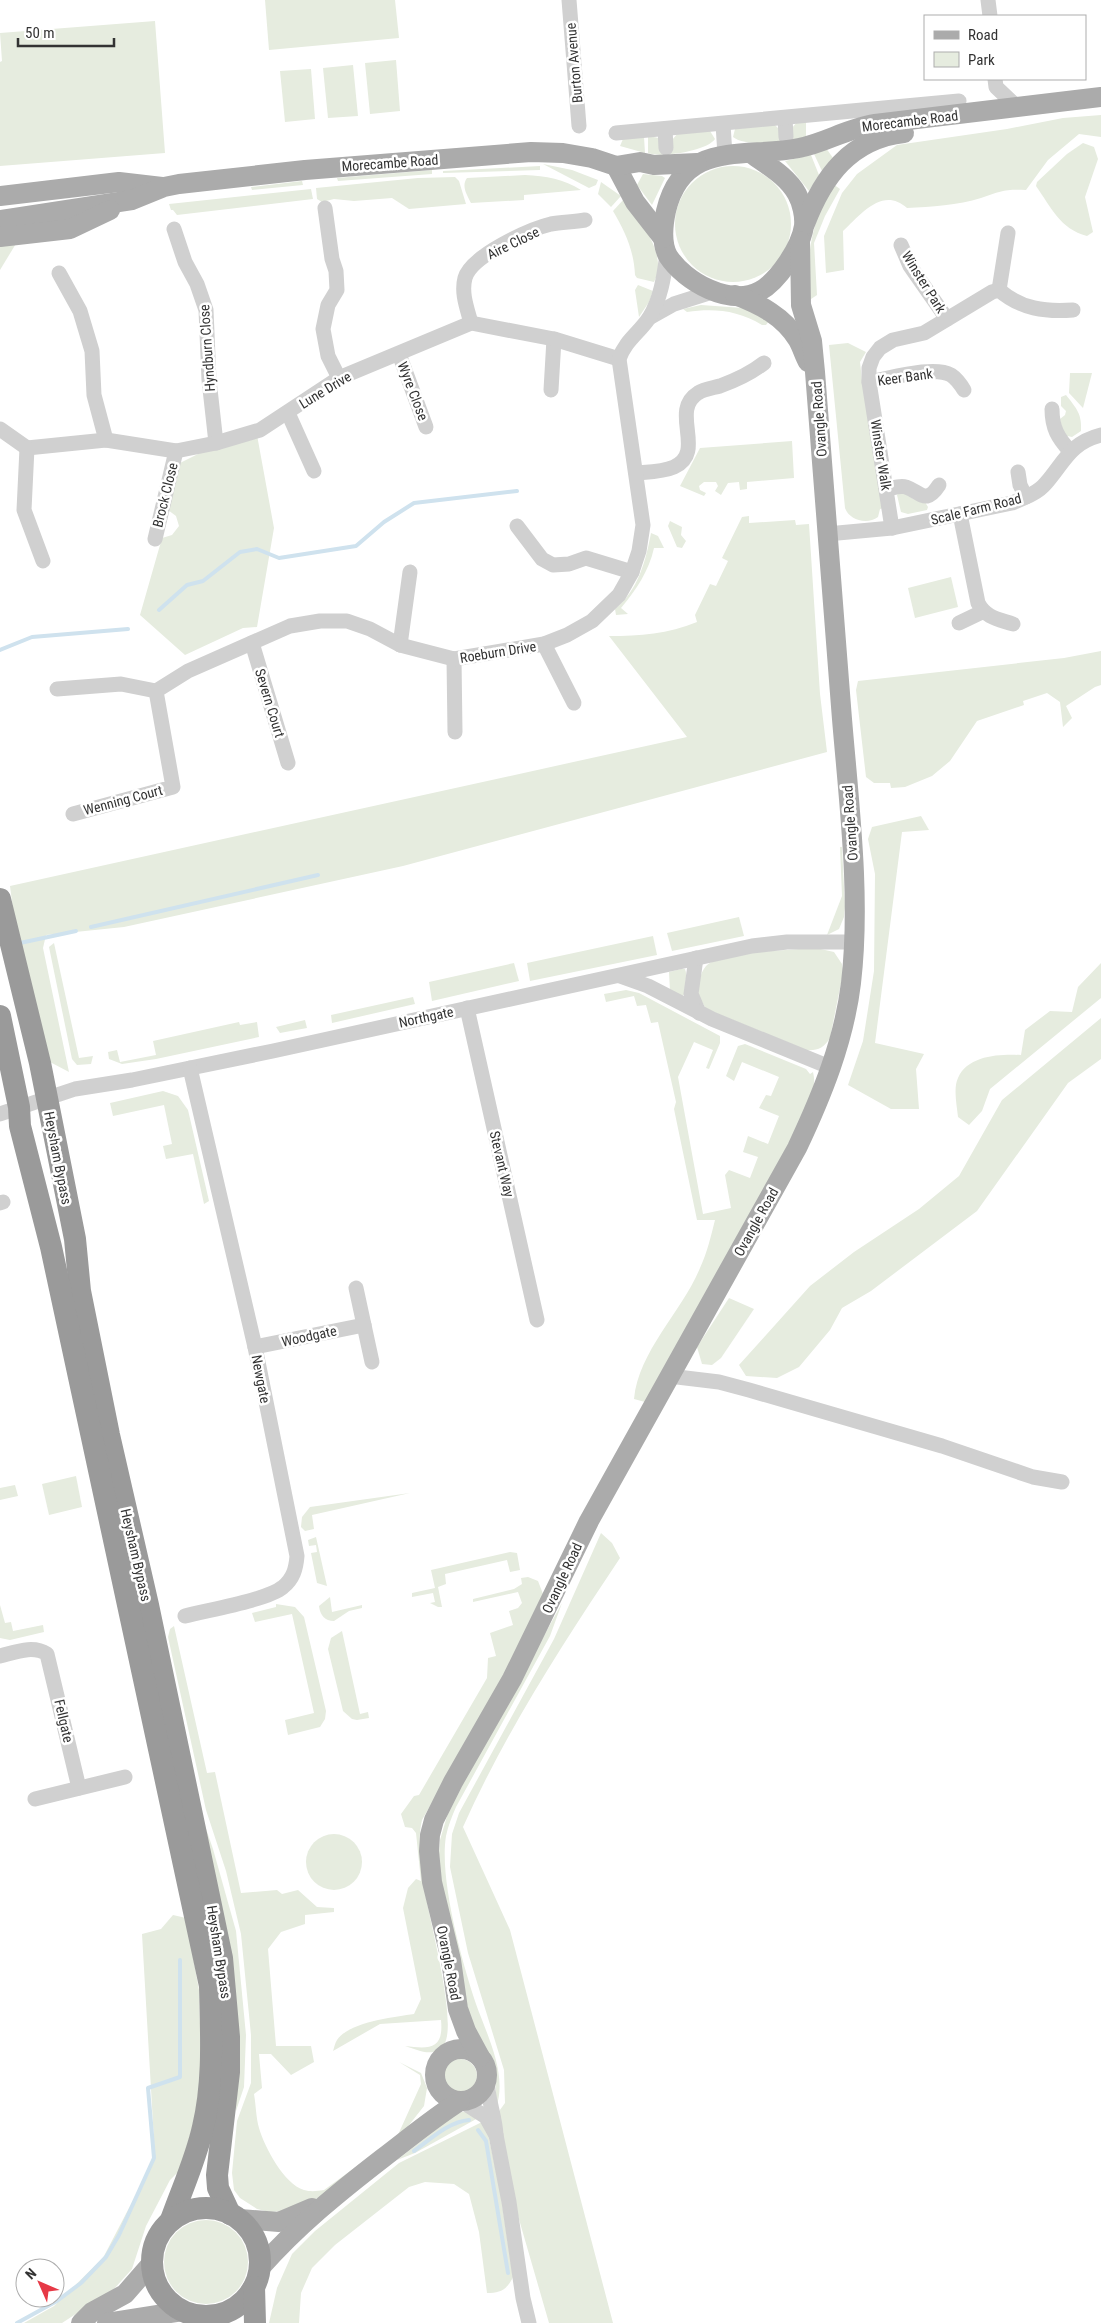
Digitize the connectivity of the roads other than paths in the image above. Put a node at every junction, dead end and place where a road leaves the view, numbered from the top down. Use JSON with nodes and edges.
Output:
{"nodes":[{"id":1,"x":569,"y":0,"type":"edge"},
{"id":2,"x":988,"y":0,"type":"edge"},
{"id":3,"x":990,"y":15,"type":"edge"},
{"id":4,"x":996,"y":83,"type":"edge"},
{"id":5,"x":1101,"y":97,"type":"edge"},
{"id":6,"x":959,"y":101,"type":"dead end"},
{"id":7,"x":1015,"y":105,"type":"junction"},
{"id":8,"x":1040,"y":105,"type":"junction"},
{"id":9,"x":976,"y":112,"type":"junction"},
{"id":10,"x":785,"y":118,"type":"junction"},
{"id":11,"x":724,"y":124,"type":"junction"},
{"id":12,"x":579,"y":126,"type":"dead end"},
{"id":13,"x":665,"y":129,"type":"junction"},
{"id":14,"x":616,"y":133,"type":"dead end"},
{"id":15,"x":786,"y":137,"type":"dead end"},
{"id":16,"x":666,"y":148,"type":"dead end"},
{"id":17,"x":752,"y":154,"type":"junction"},
{"id":18,"x":725,"y":155,"type":"junction"},
{"id":19,"x":697,"y":163,"type":"junction"},
{"id":20,"x":616,"y":166,"type":"junction"},
{"id":21,"x":164,"y":187,"type":"junction"},
{"id":22,"x":0,"y":196,"type":"edge"},
{"id":23,"x":132,"y":200,"type":"junction"},
{"id":24,"x":324,"y":208,"type":"dead end"},
{"id":25,"x":0,"y":220,"type":"edge"},
{"id":26,"x":586,"y":220,"type":"dead end"},
{"id":27,"x":174,"y":229,"type":"dead end"},
{"id":28,"x":802,"y":233,"type":"junction"},
{"id":29,"x":1008,"y":233,"type":"dead end"},
{"id":30,"x":0,"y":237,"type":"edge"},
{"id":31,"x":901,"y":245,"type":"dead end"},
{"id":32,"x":665,"y":246,"type":"junction"},
{"id":33,"x":59,"y":272,"type":"dead end"},
{"id":34,"x":999,"y":290,"type":"junction"},
{"id":35,"x":715,"y":291,"type":"junction"},
{"id":36,"x":735,"y":295,"type":"junction"},
{"id":37,"x":1073,"y":310,"type":"dead end"},
{"id":38,"x":649,"y":318,"type":"junction"},
{"id":39,"x":946,"y":319,"type":"junction"},
{"id":40,"x":471,"y":323,"type":"junction"},
{"id":41,"x":554,"y":339,"type":"junction"},
{"id":42,"x":399,"y":354,"type":"junction"},
{"id":43,"x":619,"y":359,"type":"junction"},
{"id":44,"x":764,"y":363,"type":"dead end"},
{"id":45,"x":815,"y":372,"type":"junction"},
{"id":46,"x":339,"y":378,"type":"junction"},
{"id":47,"x":869,"y":382,"type":"junction"},
{"id":48,"x":551,"y":390,"type":"dead end"},
{"id":49,"x":964,"y":390,"type":"dead end"},
{"id":50,"x":1052,"y":409,"type":"dead end"},
{"id":51,"x":288,"y":413,"type":"junction"},
{"id":52,"x":426,"y":427,"type":"dead end"},
{"id":53,"x":0,"y":429,"type":"edge"},
{"id":54,"x":1101,"y":435,"type":"edge"},
{"id":55,"x":106,"y":440,"type":"junction"},
{"id":56,"x":216,"y":443,"type":"junction"},
{"id":57,"x":27,"y":448,"type":"junction"},
{"id":58,"x":176,"y":451,"type":"junction"},
{"id":59,"x":1070,"y":451,"type":"junction"},
{"id":60,"x":314,"y":471,"type":"dead end"},
{"id":61,"x":1018,"y":472,"type":"dead end"},
{"id":62,"x":636,"y":473,"type":"junction"},
{"id":63,"x":939,"y":485,"type":"dead end"},
{"id":64,"x":887,"y":488,"type":"junction"},
{"id":65,"x":1026,"y":497,"type":"junction"},
{"id":66,"x":960,"y":514,"type":"junction"},
{"id":67,"x":517,"y":526,"type":"dead end"},
{"id":68,"x":892,"y":528,"type":"junction"},
{"id":69,"x":828,"y":534,"type":"junction"},
{"id":70,"x":155,"y":538,"type":"dead end"},
{"id":71,"x":43,"y":561,"type":"dead end"},
{"id":72,"x":410,"y":572,"type":"dead end"},
{"id":73,"x":632,"y":572,"type":"junction"},
{"id":74,"x":982,"y":612,"type":"junction"},
{"id":75,"x":960,"y":624,"type":"dead end"},
{"id":76,"x":1013,"y":624,"type":"dead end"},
{"id":77,"x":252,"y":643,"type":"junction"},
{"id":78,"x":544,"y":644,"type":"junction"},
{"id":79,"x":400,"y":645,"type":"junction"},
{"id":80,"x":454,"y":659,"type":"junction"},
{"id":81,"x":57,"y":689,"type":"dead end"},
{"id":82,"x":156,"y":691,"type":"junction"},
{"id":83,"x":574,"y":703,"type":"dead end"},
{"id":84,"x":456,"y":732,"type":"dead end"},
{"id":85,"x":288,"y":763,"type":"dead end"},
{"id":86,"x":73,"y":814,"type":"dead end"},
{"id":87,"x":0,"y":900,"type":"edge"},
{"id":88,"x":7,"y":929,"type":"junction"},
{"id":89,"x":855,"y":942,"type":"junction"},
{"id":90,"x":696,"y":958,"type":"junction"},
{"id":91,"x":620,"y":976,"type":"junction"},
{"id":92,"x":467,"y":1008,"type":"junction"},
{"id":93,"x":699,"y":1013,"type":"junction"},
{"id":94,"x":0,"y":1016,"type":"edge"},
{"id":95,"x":190,"y":1068,"type":"junction"},
{"id":96,"x":832,"y":1068,"type":"junction"},
{"id":97,"x":47,"y":1098,"type":"junction"},
{"id":98,"x":10,"y":1110,"type":"edge"},
{"id":99,"x":51,"y":1247,"type":"junction"},
{"id":100,"x":356,"y":1288,"type":"dead end"},
{"id":101,"x":537,"y":1320,"type":"dead end"},
{"id":102,"x":364,"y":1325,"type":"junction"},
{"id":103,"x":255,"y":1347,"type":"junction"},
{"id":104,"x":372,"y":1362,"type":"dead end"},
{"id":105,"x":669,"y":1376,"type":"junction"},
{"id":106,"x":1062,"y":1482,"type":"dead end"},
{"id":107,"x":185,"y":1616,"type":"dead end"},
{"id":108,"x":0,"y":1656,"type":"edge"},
{"id":109,"x":125,"y":1777,"type":"dead end"},
{"id":110,"x":79,"y":1788,"type":"junction"},
{"id":111,"x":35,"y":1800,"type":"dead end"},
{"id":112,"x":458,"y":2009,"type":"junction"},
{"id":113,"x":446,"y":2054,"type":"junction"},
{"id":114,"x":480,"y":2057,"type":"junction"},
{"id":115,"x":487,"y":2078,"type":"junction"},
{"id":116,"x":436,"y":2083,"type":"junction"},
{"id":117,"x":461,"y":2101,"type":"junction"},
{"id":118,"x":496,"y":2135,"type":"junction"},
{"id":119,"x":400,"y":2145,"type":"junction"},
{"id":120,"x":326,"y":2203,"type":"junction"},
{"id":121,"x":235,"y":2217,"type":"junction"},
{"id":122,"x":171,"y":2220,"type":"junction"},
{"id":123,"x":152,"y":2263,"type":"junction"},
{"id":124,"x":257,"y":2277,"type":"junction"},
{"id":125,"x":198,"y":2317,"type":"edge"},
{"id":126,"x":80,"y":2323,"type":"edge"},
{"id":127,"x":107,"y":2323,"type":"edge"},
{"id":128,"x":255,"y":2323,"type":"edge"},
{"id":129,"x":529,"y":2323,"type":"edge"}],
"edges":[{"from":1,"to":12,"type":"street","name":"Burton Avenue"},
{"from":2,"to":3,"type":"street"},
{"from":4,"to":7,"type":"street"},
{"from":4,"to":9,"type":"street"},
{"from":5,"to":8,"type":"main road","name":"Morecambe Road"},
{"from":6,"to":10,"type":"street","name":"Morecambe Road"},
{"from":7,"to":8,"type":"main road","name":"Morecambe Road"},
{"from":7,"to":9,"type":"main road","name":"Morecambe Road"},
{"from":8,"to":28,"type":"main road","name":"Morecambe Road"},
{"from":9,"to":17,"type":"main road","name":"Morecambe Road"},
{"from":10,"to":11,"type":"street","name":"Morecambe Road"},
{"from":10,"to":15,"type":"street"},
{"from":11,"to":13,"type":"street","name":"Morecambe Road"},
{"from":11,"to":18,"type":"street"},
{"from":13,"to":14,"type":"street","name":"Morecambe Road"},
{"from":13,"to":16,"type":"street"},
{"from":17,"to":18,"type":"main road"},
{"from":17,"to":28,"type":"main road"},
{"from":18,"to":19,"type":"main road"},
{"from":19,"to":20,"type":"main road","name":"Morecambe Road"},
{"from":19,"to":32,"type":"main road"},
{"from":20,"to":21,"type":"main road","name":"Morecambe Road"},
{"from":20,"to":32,"type":"main road"},
{"from":21,"to":22,"type":"main road","name":"Morecambe Road"},
{"from":21,"to":23,"type":"main road","name":"Morecambe Road"},
{"from":23,"to":25,"type":"main road","name":"Morecambe Road"},
{"from":23,"to":30,"type":"main road"},
{"from":24,"to":46,"type":"street"},
{"from":26,"to":40,"type":"street","name":"Aire Close"},
{"from":27,"to":56,"type":"street","name":"Hyndburn Close"},
{"from":28,"to":36,"type":"main road"},
{"from":28,"to":45,"type":"main road","name":"Ovangle Road"},
{"from":29,"to":34,"type":"street"},
{"from":31,"to":39,"type":"street","name":"Winster Park"},
{"from":32,"to":35,"type":"main road"},
{"from":32,"to":38,"type":"street"},
{"from":33,"to":55,"type":"street"},
{"from":34,"to":37,"type":"street"},
{"from":34,"to":39,"type":"street","name":"Winster Park"},
{"from":35,"to":36,"type":"main road"},
{"from":35,"to":38,"type":"street"},
{"from":36,"to":45,"type":"main road","name":"Ovangle Road"},
{"from":38,"to":43,"type":"street"},
{"from":39,"to":47,"type":"street","name":"Winster Park"},
{"from":40,"to":41,"type":"street"},
{"from":40,"to":42,"type":"street","name":"Lune Drive"},
{"from":41,"to":43,"type":"street"},
{"from":41,"to":48,"type":"street"},
{"from":42,"to":46,"type":"street","name":"Lune Drive"},
{"from":42,"to":52,"type":"street","name":"Wyre Close"},
{"from":43,"to":62,"type":"street","name":"Roeburn Drive"},
{"from":44,"to":62,"type":"street"},
{"from":45,"to":69,"type":"main road","name":"Ovangle Road"},
{"from":46,"to":51,"type":"street","name":"Lune Drive"},
{"from":47,"to":49,"type":"street","name":"Keer Bank"},
{"from":47,"to":64,"type":"street","name":"Winster Walk"},
{"from":50,"to":59,"type":"street"},
{"from":51,"to":56,"type":"street","name":"Lune Drive"},
{"from":51,"to":60,"type":"street"},
{"from":53,"to":57,"type":"street"},
{"from":54,"to":59,"type":"street","name":"Scale Farm Road"},
{"from":55,"to":57,"type":"street","name":"Lune Drive"},
{"from":55,"to":58,"type":"street","name":"Lune Drive"},
{"from":56,"to":58,"type":"street","name":"Lune Drive"},
{"from":57,"to":71,"type":"street"},
{"from":58,"to":70,"type":"street","name":"Brock Close"},
{"from":59,"to":65,"type":"street","name":"Scale Farm Road"},
{"from":61,"to":65,"type":"street"},
{"from":62,"to":73,"type":"street","name":"Roeburn Drive"},
{"from":63,"to":64,"type":"street"},
{"from":64,"to":68,"type":"street","name":"Winster Walk"},
{"from":65,"to":66,"type":"street","name":"Scale Farm Road"},
{"from":66,"to":68,"type":"street","name":"Scale Farm Road"},
{"from":66,"to":74,"type":"street"},
{"from":67,"to":73,"type":"street"},
{"from":68,"to":69,"type":"street","name":"Scale Farm Road"},
{"from":69,"to":89,"type":"main road","name":"Ovangle Road"},
{"from":72,"to":79,"type":"street"},
{"from":73,"to":78,"type":"street","name":"Roeburn Drive"},
{"from":74,"to":75,"type":"street"},
{"from":74,"to":76,"type":"street"},
{"from":77,"to":79,"type":"street","name":"Roeburn Drive"},
{"from":77,"to":82,"type":"street","name":"Roeburn Drive"},
{"from":77,"to":85,"type":"street","name":"Severn Court"},
{"from":78,"to":80,"type":"street","name":"Roeburn Drive"},
{"from":78,"to":83,"type":"street"},
{"from":79,"to":80,"type":"street","name":"Roeburn Drive"},
{"from":80,"to":84,"type":"street"},
{"from":81,"to":82,"type":"street"},
{"from":82,"to":86,"type":"street","name":"Wenning Court"},
{"from":87,"to":88,"type":"highway","name":"Heysham Bypass"},
{"from":88,"to":97,"type":"highway","name":"Heysham Bypass"},
{"from":88,"to":98,"type":"highway"},
{"from":89,"to":90,"type":"street","name":"Northgate"},
{"from":89,"to":96,"type":"main road","name":"Ovangle Road"},
{"from":90,"to":91,"type":"street","name":"Northgate"},
{"from":90,"to":93,"type":"street"},
{"from":91,"to":92,"type":"street","name":"Northgate"},
{"from":91,"to":93,"type":"street"},
{"from":92,"to":95,"type":"street","name":"Northgate"},
{"from":92,"to":101,"type":"street","name":"Stevant Way"},
{"from":93,"to":96,"type":"street"},
{"from":94,"to":98,"type":"highway","name":"Heysham Bypass"},
{"from":95,"to":97,"type":"street","name":"Northgate"},
{"from":95,"to":103,"type":"street","name":"Newgate"},
{"from":96,"to":105,"type":"main road","name":"Ovangle Road"},
{"from":97,"to":98,"type":"street","name":"Northgate"},
{"from":97,"to":99,"type":"highway"},
{"from":97,"to":121,"type":"highway","name":"Heysham Bypass"},
{"from":98,"to":99,"type":"highway","name":"Heysham Bypass"},
{"from":99,"to":122,"type":"highway","name":"Heysham Bypass"},
{"from":100,"to":102,"type":"street"},
{"from":102,"to":103,"type":"street","name":"Woodgate"},
{"from":102,"to":104,"type":"street"},
{"from":103,"to":107,"type":"street","name":"Newgate"},
{"from":105,"to":106,"type":"street"},
{"from":105,"to":112,"type":"main road","name":"Ovangle Road"},
{"from":108,"to":110,"type":"street","name":"Fellgate"},
{"from":109,"to":110,"type":"street"},
{"from":110,"to":111,"type":"street"},
{"from":112,"to":113,"type":"main road","name":"Ovangle Road"},
{"from":112,"to":114,"type":"main road","name":"Ovangle Road"},
{"from":113,"to":114,"type":"main road"},
{"from":113,"to":116,"type":"main road"},
{"from":114,"to":115,"type":"main road"},
{"from":115,"to":117,"type":"main road"},
{"from":115,"to":118,"type":"street"},
{"from":116,"to":117,"type":"main road"},
{"from":116,"to":119,"type":"main road"},
{"from":117,"to":118,"type":"street"},
{"from":117,"to":119,"type":"main road"},
{"from":118,"to":129,"type":"street"},
{"from":119,"to":120,"type":"main road"},
{"from":120,"to":121,"type":"main road"},
{"from":120,"to":124,"type":"main road"},
{"from":121,"to":122,"type":"highway"},
{"from":121,"to":124,"type":"highway"},
{"from":122,"to":123,"type":"highway"},
{"from":123,"to":125,"type":"highway"},
{"from":123,"to":126,"type":"main road"},
{"from":124,"to":125,"type":"highway"},
{"from":124,"to":128,"type":"highway"},
{"from":125,"to":127,"type":"main road"}]}
